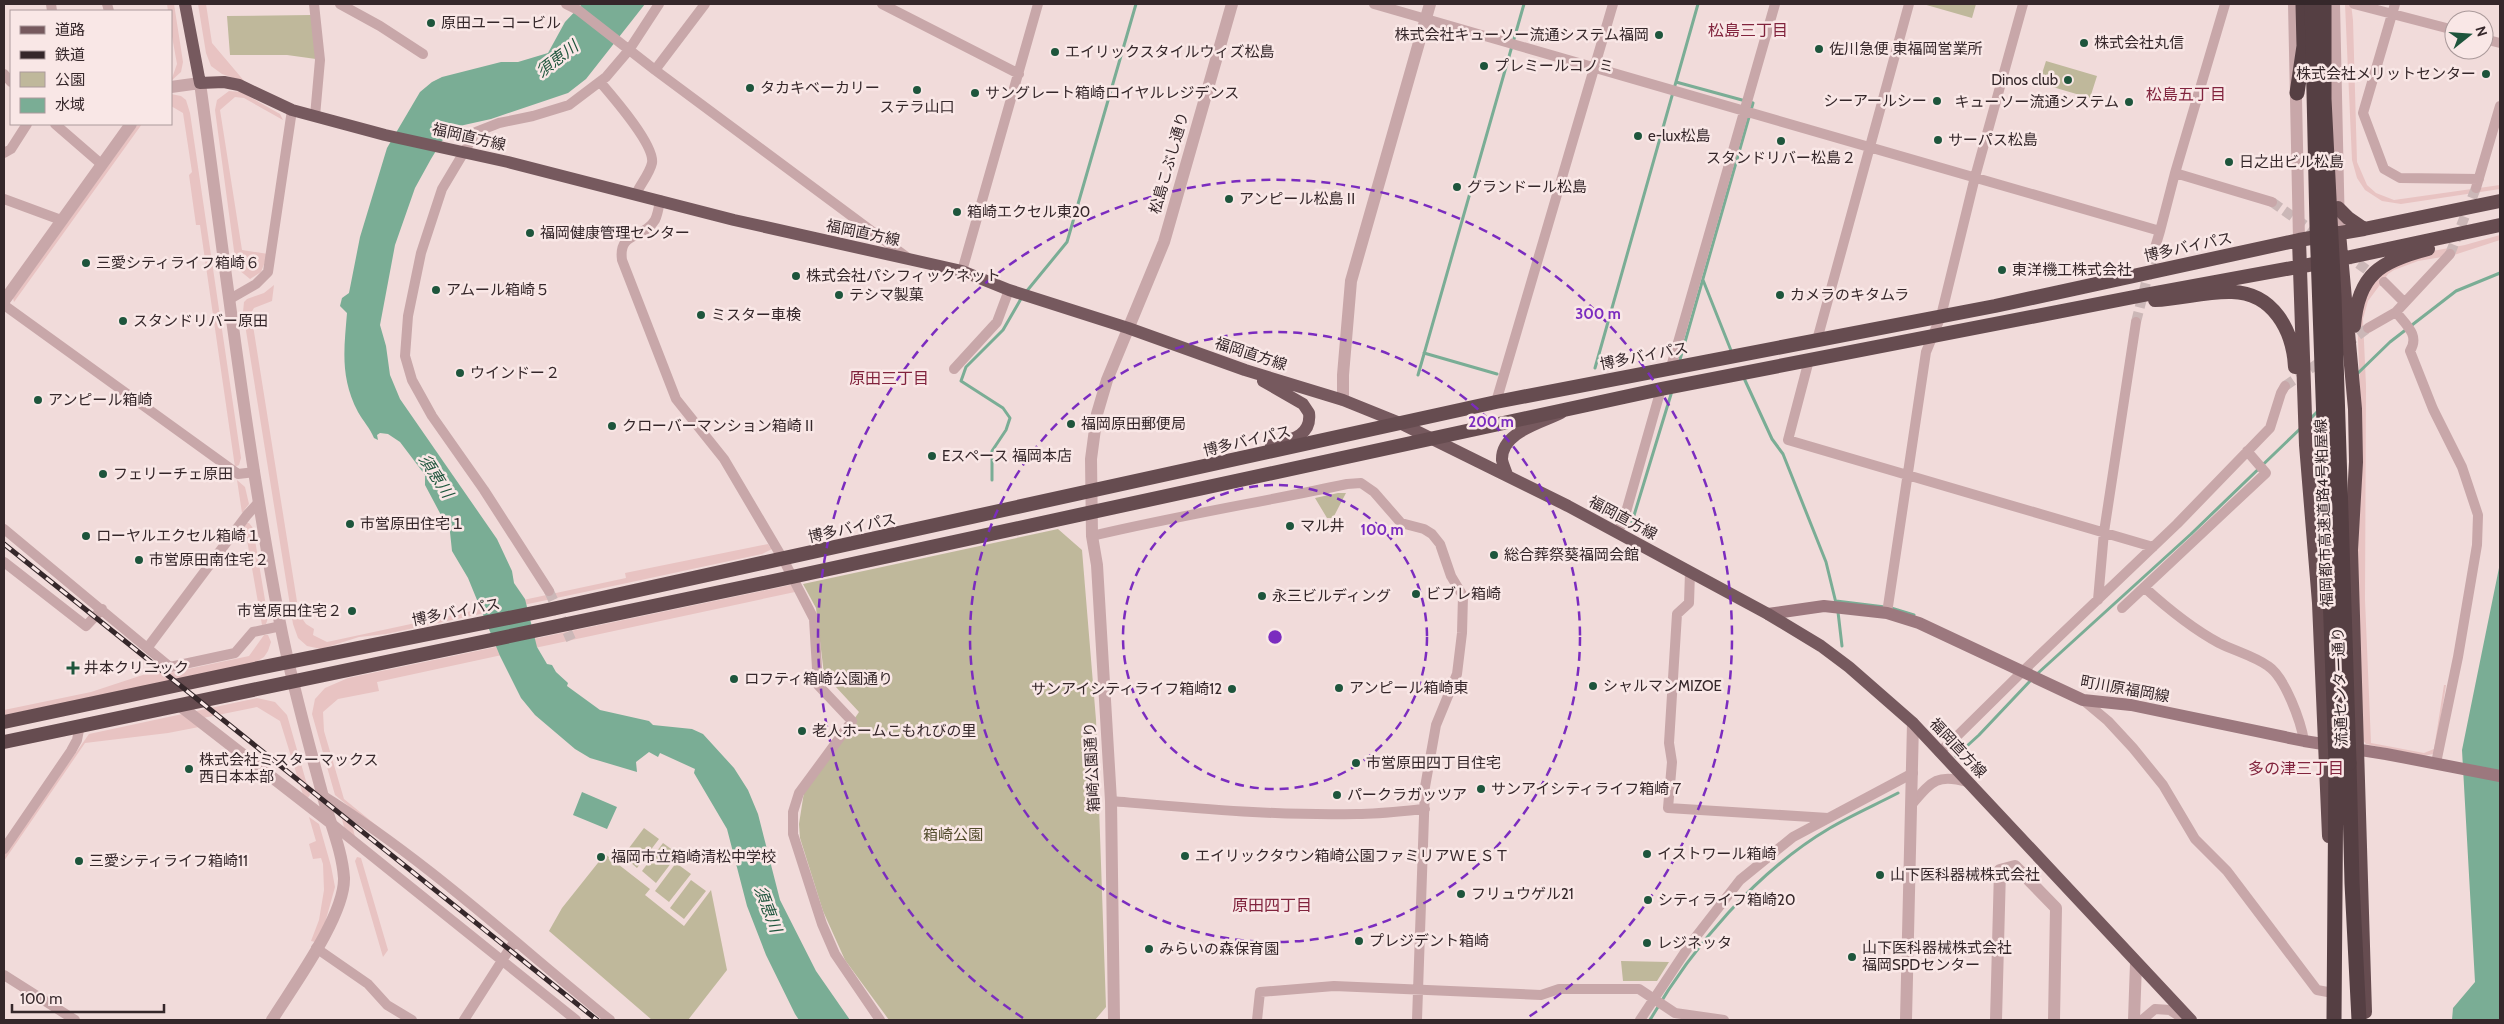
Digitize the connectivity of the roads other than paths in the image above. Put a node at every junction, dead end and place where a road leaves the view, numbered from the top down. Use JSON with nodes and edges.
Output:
{"nodes":[{"id":1,"x":185,"y":4,"type":"edge"},
{"id":2,"x":314,"y":4,"type":"edge"},
{"id":3,"x":340,"y":4,"type":"edge"},
{"id":4,"x":567,"y":4,"type":"edge"},
{"id":5,"x":659,"y":4,"type":"edge"},
{"id":6,"x":705,"y":4,"type":"edge"},
{"id":7,"x":882,"y":4,"type":"edge"},
{"id":8,"x":1038,"y":4,"type":"edge"},
{"id":9,"x":1232,"y":4,"type":"edge"},
{"id":10,"x":1374,"y":4,"type":"edge"},
{"id":11,"x":1430,"y":4,"type":"edge"},
{"id":12,"x":1613,"y":4,"type":"edge"},
{"id":13,"x":1775,"y":4,"type":"edge"},
{"id":14,"x":1909,"y":4,"type":"edge"},
{"id":15,"x":2023,"y":4,"type":"edge"},
{"id":16,"x":2225,"y":4,"type":"edge"},
{"id":17,"x":2294,"y":4,"type":"edge"},
{"id":18,"x":2303,"y":4,"type":"edge"},
{"id":19,"x":2312,"y":4,"type":"edge"},
{"id":20,"x":2324,"y":4,"type":"edge"},
{"id":21,"x":2334,"y":4,"type":"edge"},
{"id":22,"x":2354,"y":4,"type":"edge"},
{"id":23,"x":2394,"y":8,"type":"edge"},
{"id":24,"x":1426,"y":18,"type":"junction"},
{"id":25,"x":2444,"y":26,"type":"edge"},
{"id":26,"x":629,"y":50,"type":"junction"},
{"id":27,"x":423,"y":54,"type":"dead end"},
{"id":28,"x":1593,"y":66,"type":"junction"},
{"id":29,"x":654,"y":70,"type":"junction"},
{"id":30,"x":1019,"y":74,"type":"junction"},
{"id":31,"x":600,"y":82,"type":"junction"},
{"id":32,"x":200,"y":83,"type":"junction"},
{"id":33,"x":172,"y":87,"type":"edge"},
{"id":34,"x":2297,"y":93,"type":"junction"},
{"id":35,"x":2500,"y":106,"type":"edge"},
{"id":36,"x":292,"y":110,"type":"junction"},
{"id":37,"x":1745,"y":110,"type":"junction"},
{"id":38,"x":315,"y":116,"type":"junction"},
{"id":39,"x":26,"y":125,"type":"edge"},
{"id":40,"x":56,"y":125,"type":"edge"},
{"id":41,"x":130,"y":125,"type":"edge"},
{"id":42,"x":1869,"y":146,"type":"junction"},
{"id":43,"x":457,"y":151,"type":"junction"},
{"id":44,"x":4,"y":153,"type":"edge"},
{"id":45,"x":100,"y":163,"type":"junction"},
{"id":46,"x":2175,"y":173,"type":"junction"},
{"id":47,"x":1975,"y":177,"type":"junction"},
{"id":48,"x":636,"y":194,"type":"junction"},
{"id":49,"x":4,"y":199,"type":"edge"},
{"id":50,"x":660,"y":200,"type":"junction"},
{"id":51,"x":2500,"y":201,"type":"edge"},
{"id":52,"x":2272,"y":202,"type":"tunnel mouth"},
{"id":53,"x":2338,"y":208,"type":"junction"},
{"id":54,"x":61,"y":220,"type":"junction"},
{"id":55,"x":2500,"y":226,"type":"edge"},
{"id":56,"x":2364,"y":229,"type":"junction"},
{"id":57,"x":2160,"y":231,"type":"junction"},
{"id":58,"x":2339,"y":233,"type":"junction"},
{"id":59,"x":2299,"y":240,"type":"junction"},
{"id":60,"x":2154,"y":251,"type":"tunnel mouth"},
{"id":61,"x":2450,"y":254,"type":"tunnel mouth"},
{"id":62,"x":2341,"y":259,"type":"junction"},
{"id":63,"x":911,"y":260,"type":"junction"},
{"id":64,"x":2301,"y":266,"type":"junction"},
{"id":65,"x":962,"y":271,"type":"junction"},
{"id":66,"x":2384,"y":282,"type":"tunnel mouth"},
{"id":67,"x":1009,"y":290,"type":"junction"},
{"id":68,"x":230,"y":299,"type":"junction"},
{"id":69,"x":4,"y":301,"type":"edge"},
{"id":70,"x":2114,"y":301,"type":"junction"},
{"id":71,"x":2404,"y":302,"type":"junction"},
{"id":72,"x":4,"y":305,"type":"edge"},
{"id":73,"x":2398,"y":315,"type":"junction"},
{"id":74,"x":1941,"y":316,"type":"junction"},
{"id":75,"x":2136,"y":322,"type":"tunnel mouth"},
{"id":76,"x":1128,"y":328,"type":"junction"},
{"id":77,"x":2368,"y":328,"type":"tunnel mouth"},
{"id":78,"x":1932,"y":338,"type":"junction"},
{"id":79,"x":1817,"y":340,"type":"junction"},
{"id":80,"x":1809,"y":360,"type":"junction"},
{"id":81,"x":2351,"y":361,"type":"junction"},
{"id":82,"x":1671,"y":367,"type":"junction"},
{"id":83,"x":954,"y":369,"type":"dead end"},
{"id":84,"x":1245,"y":370,"type":"junction"},
{"id":85,"x":2285,"y":386,"type":"tunnel mouth"},
{"id":86,"x":1660,"y":389,"type":"junction"},
{"id":87,"x":1343,"y":400,"type":"junction"},
{"id":88,"x":1496,"y":402,"type":"junction"},
{"id":89,"x":1570,"y":409,"type":"junction"},
{"id":90,"x":1400,"y":423,"type":"junction"},
{"id":91,"x":1430,"y":439,"type":"junction"},
{"id":92,"x":2247,"y":451,"type":"junction"},
{"id":93,"x":255,"y":472,"type":"junction"},
{"id":94,"x":1167,"y":475,"type":"junction"},
{"id":95,"x":1908,"y":475,"type":"junction"},
{"id":96,"x":1508,"y":476,"type":"junction"},
{"id":97,"x":1093,"y":492,"type":"junction"},
{"id":98,"x":259,"y":502,"type":"junction"},
{"id":99,"x":1092,"y":512,"type":"junction"},
{"id":100,"x":2311,"y":516,"type":"junction"},
{"id":101,"x":4,"y":529,"type":"edge"},
{"id":102,"x":2104,"y":532,"type":"junction"},
{"id":103,"x":1617,"y":533,"type":"junction"},
{"id":104,"x":1092,"y":536,"type":"junction"},
{"id":105,"x":2154,"y":547,"type":"junction"},
{"id":106,"x":782,"y":559,"type":"junction"},
{"id":107,"x":4,"y":562,"type":"edge"},
{"id":108,"x":1690,"y":572,"type":"junction"},
{"id":109,"x":792,"y":577,"type":"junction"},
{"id":110,"x":2145,"y":588,"type":"junction"},
{"id":111,"x":549,"y":591,"type":"tunnel mouth"},
{"id":112,"x":2098,"y":600,"type":"junction"},
{"id":113,"x":2122,"y":608,"type":"dead end"},
{"id":114,"x":102,"y":609,"type":"junction"},
{"id":115,"x":1887,"y":613,"type":"junction"},
{"id":116,"x":1768,"y":614,"type":"junction"},
{"id":117,"x":281,"y":626,"type":"junction"},
{"id":118,"x":148,"y":647,"type":"junction"},
{"id":119,"x":290,"y":663,"type":"junction"},
{"id":120,"x":2024,"y":673,"type":"junction"},
{"id":121,"x":295,"y":682,"type":"junction"},
{"id":122,"x":2083,"y":700,"type":"junction"},
{"id":123,"x":179,"y":705,"type":"junction"},
{"id":124,"x":4,"y":722,"type":"edge"},
{"id":125,"x":1914,"y":723,"type":"junction"},
{"id":126,"x":80,"y":726,"type":"junction"},
{"id":127,"x":2304,"y":741,"type":"junction"},
{"id":128,"x":4,"y":742,"type":"edge"},
{"id":129,"x":2326,"y":744,"type":"junction"},
{"id":130,"x":2358,"y":749,"type":"junction"},
{"id":131,"x":1938,"y":752,"type":"junction"},
{"id":132,"x":2436,"y":763,"type":"junction"},
{"id":133,"x":1913,"y":773,"type":"junction"},
{"id":134,"x":2500,"y":776,"type":"edge"},
{"id":135,"x":1967,"y":782,"type":"junction"},
{"id":136,"x":322,"y":795,"type":"junction"},
{"id":137,"x":1110,"y":801,"type":"junction"},
{"id":138,"x":1912,"y":804,"type":"junction"},
{"id":139,"x":1425,"y":809,"type":"junction"},
{"id":140,"x":1828,"y":818,"type":"junction"},
{"id":141,"x":331,"y":823,"type":"junction"},
{"id":142,"x":4,"y":849,"type":"edge"},
{"id":143,"x":514,"y":942,"type":"junction"},
{"id":144,"x":316,"y":948,"type":"junction"},
{"id":145,"x":503,"y":961,"type":"junction"},
{"id":146,"x":2136,"y":962,"type":"junction"},
{"id":147,"x":2356,"y":970,"type":"junction"},
{"id":148,"x":4,"y":975,"type":"edge"},
{"id":149,"x":1418,"y":989,"type":"junction"},
{"id":150,"x":2333,"y":993,"type":"junction"},
{"id":151,"x":1654,"y":1000,"type":"junction"},
{"id":152,"x":1672,"y":1014,"type":"edge"},
{"id":153,"x":75,"y":1020,"type":"edge"},
{"id":154,"x":272,"y":1020,"type":"edge"},
{"id":155,"x":412,"y":1020,"type":"edge"},
{"id":156,"x":464,"y":1020,"type":"edge"},
{"id":157,"x":576,"y":1020,"type":"edge"},
{"id":158,"x":610,"y":1020,"type":"edge"},
{"id":159,"x":880,"y":1020,"type":"edge"},
{"id":160,"x":1114,"y":1020,"type":"edge"},
{"id":161,"x":1257,"y":1020,"type":"edge"},
{"id":162,"x":1417,"y":1020,"type":"edge"},
{"id":163,"x":1640,"y":1020,"type":"edge"},
{"id":164,"x":1724,"y":1020,"type":"edge"},
{"id":165,"x":1906,"y":1020,"type":"edge"},
{"id":166,"x":1996,"y":1020,"type":"edge"},
{"id":167,"x":2054,"y":1020,"type":"edge"},
{"id":168,"x":2134,"y":1020,"type":"edge"},
{"id":169,"x":2142,"y":1020,"type":"edge"},
{"id":170,"x":2185,"y":1020,"type":"edge"},
{"id":171,"x":2191,"y":1020,"type":"edge"},
{"id":172,"x":2333,"y":1020,"type":"edge"},
{"id":173,"x":2354,"y":1020,"type":"edge"},
{"id":174,"x":2359,"y":1020,"type":"edge"},
{"id":175,"x":2366,"y":1020,"type":"edge"}],
"edges":[{"from":1,"to":32,"type":"main road"},
{"from":2,"to":38,"type":"street"},
{"from":3,"to":27,"type":"street"},
{"from":4,"to":26,"type":"street"},
{"from":5,"to":26,"type":"street"},
{"from":6,"to":29,"type":"street"},
{"from":7,"to":30,"type":"street"},
{"from":8,"to":30,"type":"street"},
{"from":9,"to":76,"type":"street","name":"松島こぶし通り"},
{"from":10,"to":24,"type":"street"},
{"from":11,"to":24,"type":"street"},
{"from":12,"to":28,"type":"street"},
{"from":13,"to":37,"type":"street"},
{"from":14,"to":42,"type":"street"},
{"from":15,"to":47,"type":"street"},
{"from":16,"to":46,"type":"street"},
{"from":17,"to":34,"type":"street"},
{"from":18,"to":34,"type":"highway"},
{"from":19,"to":172,"type":"highway","name":"福岡都市高速道路4号粕屋線","bridge":true},
{"from":20,"to":147,"type":"highway","name":"福岡都市高速道路4号粕屋線","bridge":true},
{"from":21,"to":53,"type":"street"},
{"from":22,"to":23,"type":"street"},
{"from":23,"to":25,"type":"street"},
{"from":23,"to":35,"type":"street"},
{"from":24,"to":28,"type":"street"},
{"from":24,"to":87,"type":"street"},
{"from":26,"to":29,"type":"street"},
{"from":26,"to":31,"type":"street"},
{"from":28,"to":37,"type":"street"},
{"from":28,"to":88,"type":"street"},
{"from":29,"to":63,"type":"street"},
{"from":30,"to":65,"type":"street"},
{"from":31,"to":43,"type":"street"},
{"from":31,"to":48,"type":"street"},
{"from":32,"to":33,"type":"street"},
{"from":32,"to":36,"type":"main road","name":"福岡直方線"},
{"from":32,"to":68,"type":"street"},
{"from":34,"to":59,"type":"street"},
{"from":36,"to":38,"type":"main road","name":"福岡直方線"},
{"from":36,"to":68,"type":"street"},
{"from":37,"to":42,"type":"street"},
{"from":37,"to":82,"type":"street"},
{"from":38,"to":43,"type":"main road","name":"福岡直方線"},
{"from":39,"to":44,"type":"street"},
{"from":40,"to":45,"type":"street"},
{"from":41,"to":45,"type":"street"},
{"from":42,"to":47,"type":"street"},
{"from":42,"to":79,"type":"street"},
{"from":43,"to":48,"type":"main road","name":"福岡直方線"},
{"from":43,"to":111,"type":"street"},
{"from":45,"to":54,"type":"street"},
{"from":46,"to":52,"type":"street"},
{"from":46,"to":57,"type":"street"},
{"from":47,"to":57,"type":"street"},
{"from":47,"to":74,"type":"street"},
{"from":48,"to":50,"type":"main road","name":"福岡直方線"},
{"from":49,"to":54,"type":"street"},
{"from":50,"to":63,"type":"main road","name":"福岡直方線"},
{"from":50,"to":106,"type":"street"},
{"from":51,"to":56,"type":"highway","name":"博多バイパス"},
{"from":53,"to":56,"type":"highway"},
{"from":53,"to":58,"type":"street"},
{"from":54,"to":69,"type":"street"},
{"from":55,"to":62,"type":"highway"},
{"from":55,"to":81,"type":"highway"},
{"from":56,"to":58,"type":"highway","name":"博多バイパス"},
{"from":57,"to":60,"type":"street"},
{"from":58,"to":59,"type":"highway","name":"博多バイパス"},
{"from":58,"to":62,"type":"highway","name":"流通センター通り"},
{"from":59,"to":64,"type":"highway","name":"流通センター通り"},
{"from":59,"to":74,"type":"highway","name":"博多バイパス"},
{"from":61,"to":71,"type":"street"},
{"from":62,"to":64,"type":"highway"},
{"from":62,"to":81,"type":"highway","name":"流通センター通り"},
{"from":63,"to":65,"type":"main road","name":"福岡直方線"},
{"from":64,"to":70,"type":"highway"},
{"from":64,"to":100,"type":"highway","name":"流通センター通り"},
{"from":65,"to":67,"type":"main road","name":"福岡直方線"},
{"from":66,"to":71,"type":"street"},
{"from":67,"to":76,"type":"main road","name":"福岡直方線"},
{"from":67,"to":83,"type":"street"},
{"from":68,"to":93,"type":"street"},
{"from":70,"to":78,"type":"highway"},
{"from":70,"to":100,"type":"highway"},
{"from":71,"to":73,"type":"street"},
{"from":72,"to":93,"type":"street"},
{"from":73,"to":77,"type":"street"},
{"from":73,"to":132,"type":"street"},
{"from":74,"to":78,"type":"street"},
{"from":74,"to":79,"type":"highway","name":"博多バイパス"},
{"from":75,"to":102,"type":"street"},
{"from":76,"to":84,"type":"main road","name":"福岡直方線"},
{"from":76,"to":97,"type":"street","name":"松島こぶし通り"},
{"from":78,"to":80,"type":"highway"},
{"from":78,"to":95,"type":"street"},
{"from":79,"to":82,"type":"highway","name":"博多バイパス"},
{"from":80,"to":86,"type":"highway"},
{"from":80,"to":95,"type":"street"},
{"from":81,"to":130,"type":"highway","name":"流通センター通り"},
{"from":82,"to":88,"type":"highway","name":"博多バイパス"},
{"from":84,"to":87,"type":"main road","name":"福岡直方線"},
{"from":84,"to":94,"type":"main road"},
{"from":85,"to":92,"type":"street"},
{"from":86,"to":89,"type":"highway"},
{"from":86,"to":103,"type":"street"},
{"from":87,"to":90,"type":"main road","name":"福岡直方線"},
{"from":88,"to":90,"type":"highway","name":"博多バイパス"},
{"from":89,"to":91,"type":"highway"},
{"from":89,"to":96,"type":"main road"},
{"from":90,"to":91,"type":"main road","name":"福岡直方線"},
{"from":90,"to":94,"type":"highway","name":"博多バイパス"},
{"from":91,"to":96,"type":"main road","name":"福岡直方線"},
{"from":91,"to":99,"type":"highway"},
{"from":92,"to":105,"type":"street"},
{"from":92,"to":110,"type":"street"},
{"from":93,"to":98,"type":"street"},
{"from":94,"to":97,"type":"highway","name":"博多バイパス"},
{"from":95,"to":102,"type":"street"},
{"from":95,"to":115,"type":"street"},
{"from":96,"to":103,"type":"main road","name":"福岡直方線"},
{"from":97,"to":99,"type":"street","name":"箱崎公園通り"},
{"from":97,"to":106,"type":"highway","name":"博多バイパス"},
{"from":98,"to":117,"type":"street"},
{"from":98,"to":118,"type":"street"},
{"from":99,"to":104,"type":"street","name":"箱崎公園通り"},
{"from":99,"to":109,"type":"highway"},
{"from":100,"to":129,"type":"highway","name":"流通センター通り"},
{"from":101,"to":114,"type":"street"},
{"from":102,"to":105,"type":"street"},
{"from":102,"to":112,"type":"street"},
{"from":103,"to":108,"type":"main road","name":"福岡直方線"},
{"from":104,"to":137,"type":"street","name":"箱崎公園通り"},
{"from":104,"to":139,"type":"street"},
{"from":105,"to":112,"type":"street"},
{"from":106,"to":109,"type":"street"},
{"from":106,"to":119,"type":"highway","name":"博多バイパス"},
{"from":107,"to":114,"type":"street"},
{"from":108,"to":116,"type":"main road","name":"福岡直方線"},
{"from":108,"to":140,"type":"street"},
{"from":109,"to":121,"type":"highway"},
{"from":109,"to":159,"type":"street"},
{"from":110,"to":113,"type":"street"},
{"from":110,"to":127,"type":"street"},
{"from":112,"to":120,"type":"street"},
{"from":114,"to":118,"type":"street"},
{"from":115,"to":116,"type":"main road","name":"町川原福岡線"},
{"from":115,"to":120,"type":"main road","name":"町川原福岡線"},
{"from":116,"to":125,"type":"main road","name":"福岡直方線"},
{"from":117,"to":118,"type":"street"},
{"from":117,"to":119,"type":"street"},
{"from":119,"to":121,"type":"street"},
{"from":119,"to":124,"type":"highway","name":"博多バイパス"},
{"from":120,"to":122,"type":"main road","name":"町川原福岡線"},
{"from":120,"to":131,"type":"street"},
{"from":121,"to":123,"type":"highway"},
{"from":121,"to":136,"type":"street"},
{"from":122,"to":127,"type":"main road","name":"町川原福岡線"},
{"from":122,"to":150,"type":"street"},
{"from":123,"to":126,"type":"highway"},
{"from":123,"to":141,"type":"street"},
{"from":125,"to":131,"type":"main road","name":"福岡直方線"},
{"from":125,"to":133,"type":"street"},
{"from":126,"to":128,"type":"highway"},
{"from":126,"to":142,"type":"street"},
{"from":127,"to":129,"type":"main road","name":"町川原福岡線"},
{"from":129,"to":130,"type":"main road","name":"町川原福岡線"},
{"from":129,"to":150,"type":"highway","name":"流通センター通り"},
{"from":130,"to":132,"type":"main road","name":"町川原福岡線"},
{"from":130,"to":175,"type":"highway","name":"流通センター通り"},
{"from":131,"to":135,"type":"main road","name":"福岡直方線"},
{"from":132,"to":134,"type":"main road","name":"町川原福岡線"},
{"from":133,"to":138,"type":"street"},
{"from":133,"to":140,"type":"street"},
{"from":135,"to":138,"type":"street"},
{"from":135,"to":146,"type":"main road","name":"福岡直方線"},
{"from":136,"to":141,"type":"street"},
{"from":136,"to":143,"type":"street"},
{"from":137,"to":139,"type":"street"},
{"from":137,"to":160,"type":"street","name":"箱崎公園通り"},
{"from":138,"to":165,"type":"street"},
{"from":139,"to":149,"type":"street"},
{"from":140,"to":151,"type":"street"},
{"from":141,"to":144,"type":"street"},
{"from":141,"to":145,"type":"street"},
{"from":143,"to":145,"type":"street"},
{"from":143,"to":158,"type":"street"},
{"from":144,"to":154,"type":"street"},
{"from":144,"to":155,"type":"street"},
{"from":145,"to":156,"type":"street"},
{"from":145,"to":157,"type":"street"},
{"from":146,"to":168,"type":"street"},
{"from":146,"to":171,"type":"main road","name":"福岡直方線"},
{"from":147,"to":173,"type":"highway"},
{"from":147,"to":174,"type":"highway","name":"福岡都市高速道路4号粕屋線"},
{"from":148,"to":153,"type":"street"},
{"from":149,"to":151,"type":"street"},
{"from":149,"to":161,"type":"street"},
{"from":149,"to":162,"type":"street"},
{"from":150,"to":172,"type":"highway","name":"流通センター通り"},
{"from":151,"to":152,"type":"street"},
{"from":151,"to":163,"type":"street"},
{"from":152,"to":164,"type":"street"},
{"from":166,"to":167,"type":"street"},
{"from":169,"to":170,"type":"street"}]}
